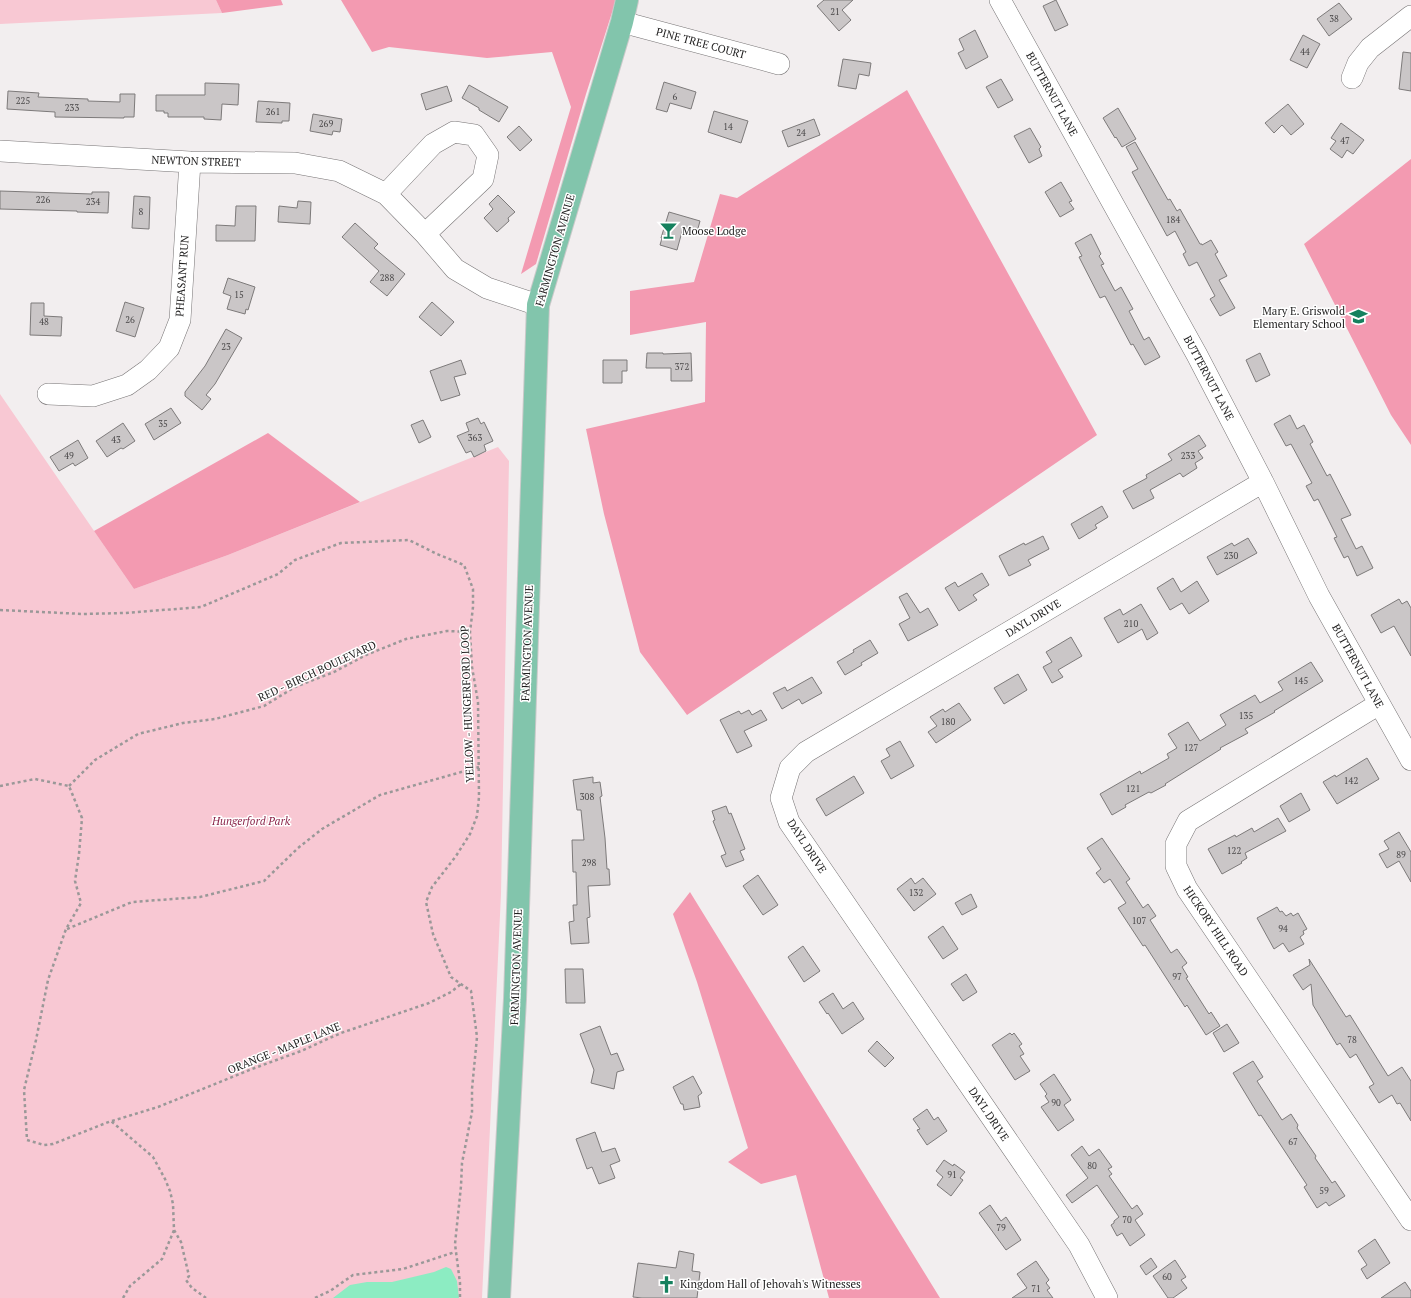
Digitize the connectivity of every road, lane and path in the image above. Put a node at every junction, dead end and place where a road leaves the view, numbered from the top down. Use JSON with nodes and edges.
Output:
{"nodes":[{"id":1,"x":627,"y":0,"type":"edge"},
{"id":2,"x":1000,"y":0,"type":"edge"},
{"id":3,"x":1411,"y":16,"type":"edge"},
{"id":4,"x":622,"y":22,"type":"junction"},
{"id":5,"x":779,"y":64,"type":"dead end"},
{"id":6,"x":1352,"y":78,"type":"dead end"},
{"id":7,"x":0,"y":151,"type":"edge"},
{"id":8,"x":190,"y":162,"type":"junction"},
{"id":9,"x":386,"y":194,"type":"junction"},
{"id":10,"x":425,"y":234,"type":"junction"},
{"id":11,"x":538,"y":305,"type":"junction"},
{"id":12,"x":48,"y":394,"type":"dead end"},
{"id":13,"x":1262,"y":482,"type":"junction"},
{"id":14,"x":0,"y":610,"type":"edge"},
{"id":15,"x":470,"y":632,"type":"junction"},
{"id":16,"x":1379,"y":704,"type":"junction"},
{"id":17,"x":1411,"y":760,"type":"edge"},
{"id":18,"x":479,"y":767,"type":"junction"},
{"id":19,"x":0,"y":786,"type":"edge"},
{"id":20,"x":69,"y":786,"type":"junction"},
{"id":21,"x":66,"y":929,"type":"junction"},
{"id":22,"x":461,"y":984,"type":"junction"},
{"id":23,"x":110,"y":1121,"type":"junction"},
{"id":24,"x":1411,"y":1220,"type":"edge"},
{"id":25,"x":174,"y":1230,"type":"junction"},
{"id":26,"x":456,"y":1252,"type":"junction"},
{"id":27,"x":123,"y":1298,"type":"edge"},
{"id":28,"x":206,"y":1298,"type":"edge"},
{"id":29,"x":315,"y":1298,"type":"edge"},
{"id":30,"x":460,"y":1298,"type":"edge"},
{"id":31,"x":499,"y":1298,"type":"edge"},
{"id":32,"x":1107,"y":1298,"type":"edge"}],
"edges":[{"from":1,"to":4,"type":"main road","name":"FARMINGTON AVENUE"},
{"from":2,"to":13,"type":"street","name":"BUTTERNUT LANE"},
{"from":3,"to":6,"type":"street"},
{"from":4,"to":5,"type":"street","name":"PINE TREE COURT"},
{"from":4,"to":11,"type":"main road","name":"FARMINGTON AVENUE"},
{"from":7,"to":8,"type":"street","name":"NEWTON STREET"},
{"from":8,"to":9,"type":"street","name":"NEWTON STREET"},
{"from":8,"to":12,"type":"street","name":"PHEASANT RUN"},
{"from":9,"to":10,"type":"street","name":"NEWTON STREET"},
{"from":9,"to":10,"type":"street"},
{"from":10,"to":11,"type":"street","name":"NEWTON STREET"},
{"from":11,"to":31,"type":"main road","name":"FARMINGTON AVENUE"},
{"from":13,"to":16,"type":"street","name":"BUTTERNUT LANE"},
{"from":13,"to":32,"type":"street","name":"DAYL DRIVE"},
{"from":14,"to":15,"type":"path","name":"YELLOW - HUNGERFORD LOOP"},
{"from":15,"to":18,"type":"path","name":"YELLOW - HUNGERFORD LOOP"},
{"from":15,"to":20,"type":"path","name":"RED - BIRCH BOULEVARD"},
{"from":16,"to":17,"type":"street","name":"BUTTERNUT LANE"},
{"from":16,"to":24,"type":"street","name":"HICKORY HILL ROAD"},
{"from":18,"to":21,"type":"path"},
{"from":18,"to":22,"type":"path","name":"YELLOW - HUNGERFORD LOOP"},
{"from":19,"to":20,"type":"path"},
{"from":20,"to":21,"type":"path"},
{"from":21,"to":23,"type":"path"},
{"from":22,"to":23,"type":"path","name":"ORANGE - MAPLE LANE"},
{"from":22,"to":26,"type":"path","name":"YELLOW - HUNGERFORD LOOP"},
{"from":23,"to":25,"type":"path"},
{"from":25,"to":27,"type":"path"},
{"from":25,"to":28,"type":"path"},
{"from":26,"to":29,"type":"path"},
{"from":26,"to":30,"type":"path","name":"YELLOW - HUNGERFORD LOOP"}]}
